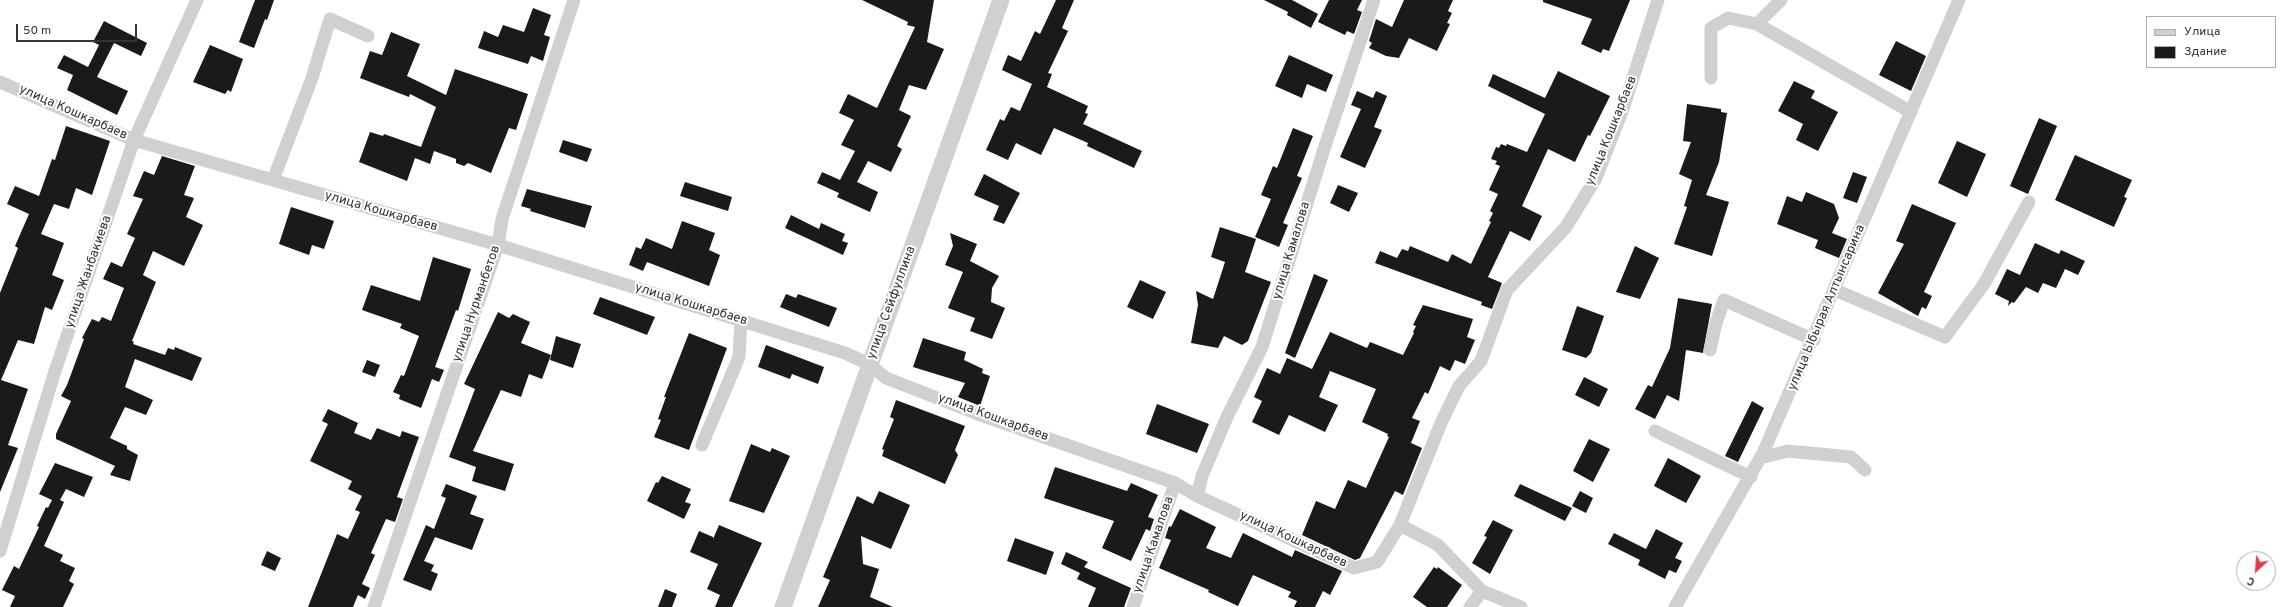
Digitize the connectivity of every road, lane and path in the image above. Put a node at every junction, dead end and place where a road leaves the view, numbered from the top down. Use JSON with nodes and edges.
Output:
{"nodes":[{"id":1,"x":197,"y":0,"type":"edge"},
{"id":2,"x":574,"y":0,"type":"edge"},
{"id":3,"x":1001,"y":0,"type":"edge"},
{"id":4,"x":1374,"y":0,"type":"edge"},
{"id":5,"x":1658,"y":0,"type":"edge"},
{"id":6,"x":1781,"y":0,"type":"edge"},
{"id":7,"x":1959,"y":0,"type":"edge"},
{"id":8,"x":1757,"y":24,"type":"junction"},
{"id":9,"x":368,"y":36,"type":"dead end"},
{"id":10,"x":1711,"y":78,"type":"dead end"},
{"id":11,"x":0,"y":82,"type":"edge"},
{"id":12,"x":1910,"y":112,"type":"junction"},
{"id":13,"x":134,"y":140,"type":"junction"},
{"id":14,"x":273,"y":180,"type":"junction"},
{"id":15,"x":2029,"y":202,"type":"dead end"},
{"id":16,"x":498,"y":245,"type":"junction"},
{"id":17,"x":1835,"y":290,"type":"junction"},
{"id":18,"x":741,"y":321,"type":"junction"},
{"id":19,"x":1814,"y":340,"type":"junction"},
{"id":20,"x":1710,"y":350,"type":"dead end"},
{"id":21,"x":869,"y":364,"type":"junction"},
{"id":22,"x":1655,"y":431,"type":"dead end"},
{"id":23,"x":702,"y":445,"type":"dead end"},
{"id":24,"x":1760,"y":458,"type":"junction"},
{"id":25,"x":1865,"y":470,"type":"dead end"},
{"id":26,"x":1751,"y":477,"type":"junction"},
{"id":27,"x":1175,"y":483,"type":"junction"},
{"id":28,"x":1197,"y":496,"type":"junction"},
{"id":29,"x":1400,"y":525,"type":"junction"},
{"id":30,"x":0,"y":551,"type":"edge"},
{"id":31,"x":1482,"y":591,"type":"junction"},
{"id":32,"x":374,"y":607,"type":"edge"},
{"id":33,"x":783,"y":607,"type":"edge"},
{"id":34,"x":1133,"y":607,"type":"edge"},
{"id":35,"x":1470,"y":607,"type":"edge"},
{"id":36,"x":1521,"y":607,"type":"edge"},
{"id":37,"x":1676,"y":607,"type":"edge"}],
"edges":[{"from":1,"to":13,"type":"street","name":"улица Жанбакиева"},
{"from":2,"to":16,"type":"street","name":"улица Нурманбетов"},
{"from":3,"to":21,"type":"street","name":"улица Сейфуллина"},
{"from":4,"to":28,"type":"street","name":"улица Камалова"},
{"from":5,"to":29,"type":"street","name":"улица Кошкарбаев"},
{"from":6,"to":8,"type":"street"},
{"from":7,"to":12,"type":"street","name":"улица Ыбырая Алтынсарина"},
{"from":8,"to":10,"type":"street"},
{"from":8,"to":12,"type":"street"},
{"from":9,"to":14,"type":"street"},
{"from":11,"to":13,"type":"street","name":"улица Кошкарбаев"},
{"from":12,"to":17,"type":"street","name":"улица Ыбырая Алтынсарина"},
{"from":13,"to":14,"type":"street","name":"улица Кошкарбаев"},
{"from":13,"to":30,"type":"street","name":"улица Жанбакиева"},
{"from":14,"to":16,"type":"street","name":"улица Кошкарбаев"},
{"from":15,"to":17,"type":"street"},
{"from":16,"to":18,"type":"street","name":"улица Кошкарбаев"},
{"from":16,"to":32,"type":"street","name":"улица Нурманбетов"},
{"from":17,"to":19,"type":"street","name":"улица Ыбырая Алтынсарина"},
{"from":18,"to":21,"type":"street","name":"улица Кошкарбаев"},
{"from":18,"to":23,"type":"street"},
{"from":19,"to":20,"type":"street"},
{"from":19,"to":24,"type":"street","name":"улица Ыбырая Алтынсарина"},
{"from":21,"to":27,"type":"street","name":"улица Кошкарбаев"},
{"from":21,"to":33,"type":"street","name":"улица Сейфуллина"},
{"from":22,"to":26,"type":"street"},
{"from":24,"to":25,"type":"street"},
{"from":24,"to":26,"type":"street","name":"улица Ыбырая Алтынсарина"},
{"from":26,"to":37,"type":"street","name":"улица Ыбырая Алтынсарина"},
{"from":27,"to":28,"type":"street","name":"улица Кошкарбаев"},
{"from":27,"to":34,"type":"street","name":"улица Камалова"},
{"from":28,"to":29,"type":"street","name":"улица Кошкарбаев"},
{"from":29,"to":31,"type":"street"},
{"from":31,"to":35,"type":"street"},
{"from":31,"to":36,"type":"street"}]}
